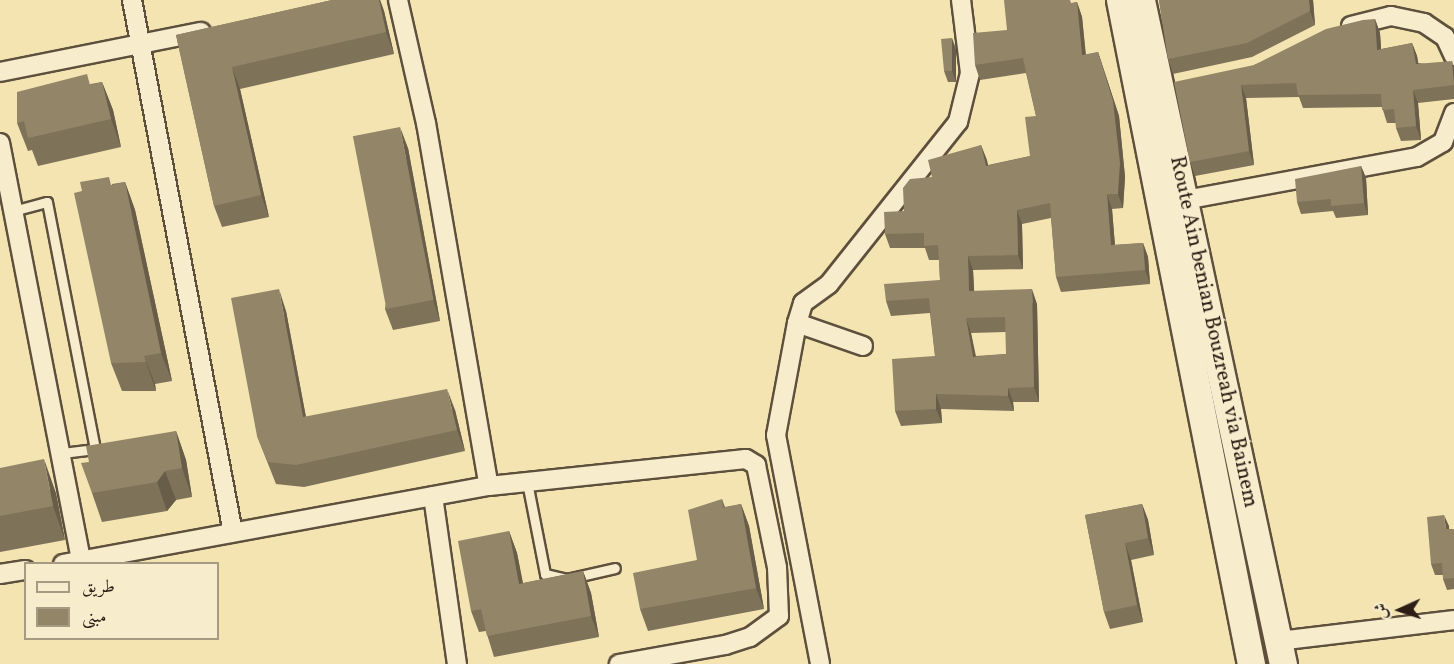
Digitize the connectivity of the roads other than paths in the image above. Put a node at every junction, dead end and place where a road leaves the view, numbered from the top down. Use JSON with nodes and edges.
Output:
{"nodes":[{"id":1,"x":132,"y":0,"type":"edge"},
{"id":2,"x":398,"y":0,"type":"edge"},
{"id":3,"x":961,"y":0,"type":"edge"},
{"id":4,"x":1120,"y":0,"type":"edge"},
{"id":5,"x":1141,"y":0,"type":"edge"},
{"id":6,"x":218,"y":28,"type":"edge"},
{"id":7,"x":1328,"y":32,"type":"edge"},
{"id":8,"x":140,"y":46,"type":"junction"},
{"id":9,"x":1454,"y":56,"type":"edge"},
{"id":10,"x":0,"y":72,"type":"edge"},
{"id":11,"x":1454,"y":112,"type":"edge"},
{"id":12,"x":0,"y":143,"type":"edge"},
{"id":13,"x":1174,"y":202,"type":"junction"},
{"id":14,"x":13,"y":211,"type":"junction"},
{"id":15,"x":797,"y":323,"type":"junction"},
{"id":16,"x":863,"y":346,"type":"dead end"},
{"id":17,"x":776,"y":435,"type":"junction"},
{"id":18,"x":60,"y":453,"type":"junction"},
{"id":19,"x":756,"y":465,"type":"junction"},
{"id":20,"x":526,"y":482,"type":"junction"},
{"id":21,"x":489,"y":486,"type":"junction"},
{"id":22,"x":433,"y":496,"type":"junction"},
{"id":23,"x":233,"y":533,"type":"junction"},
{"id":24,"x":81,"y":560,"type":"junction"},
{"id":25,"x":72,"y":562,"type":"edge"},
{"id":26,"x":615,"y":568,"type":"dead end"},
{"id":27,"x":24,"y":570,"type":"edge"},
{"id":28,"x":0,"y":574,"type":"edge"},
{"id":29,"x":1454,"y":620,"type":"edge"},
{"id":30,"x":1281,"y":653,"type":"edge"},
{"id":31,"x":457,"y":664,"type":"edge"},
{"id":32,"x":619,"y":664,"type":"edge"},
{"id":33,"x":820,"y":664,"type":"edge"},
{"id":34,"x":1251,"y":664,"type":"edge"}],
"edges":[{"from":1,"to":8,"type":"street"},
{"from":2,"to":21,"type":"street"},
{"from":3,"to":15,"type":"street"},
{"from":4,"to":13,"type":"main road","name":"Route Ain benian Bouzreah via Bainem"},
{"from":5,"to":13,"type":"main road","name":"Route Ain benian Bouzreah via Bainem"},
{"from":6,"to":8,"type":"street"},
{"from":7,"to":9,"type":"street"},
{"from":8,"to":10,"type":"street"},
{"from":8,"to":23,"type":"street"},
{"from":11,"to":13,"type":"street"},
{"from":12,"to":14,"type":"street"},
{"from":13,"to":30,"type":"main road","name":"Route Ain benian Bouzreah via Bainem"},
{"from":13,"to":34,"type":"main road","name":"Route Ain benian Bouzreah via Bainem"},
{"from":14,"to":18,"type":"street"},
{"from":14,"to":18,"type":"lane"},
{"from":15,"to":16,"type":"street"},
{"from":15,"to":17,"type":"street"},
{"from":17,"to":19,"type":"street"},
{"from":17,"to":33,"type":"street"},
{"from":18,"to":24,"type":"street"},
{"from":19,"to":20,"type":"street"},
{"from":19,"to":32,"type":"street"},
{"from":20,"to":21,"type":"street"},
{"from":20,"to":26,"type":"lane"},
{"from":21,"to":22,"type":"street"},
{"from":22,"to":23,"type":"street"},
{"from":22,"to":31,"type":"street"},
{"from":23,"to":24,"type":"street"},
{"from":24,"to":25,"type":"street"},
{"from":27,"to":28,"type":"street"},
{"from":29,"to":30,"type":"street"}]}
